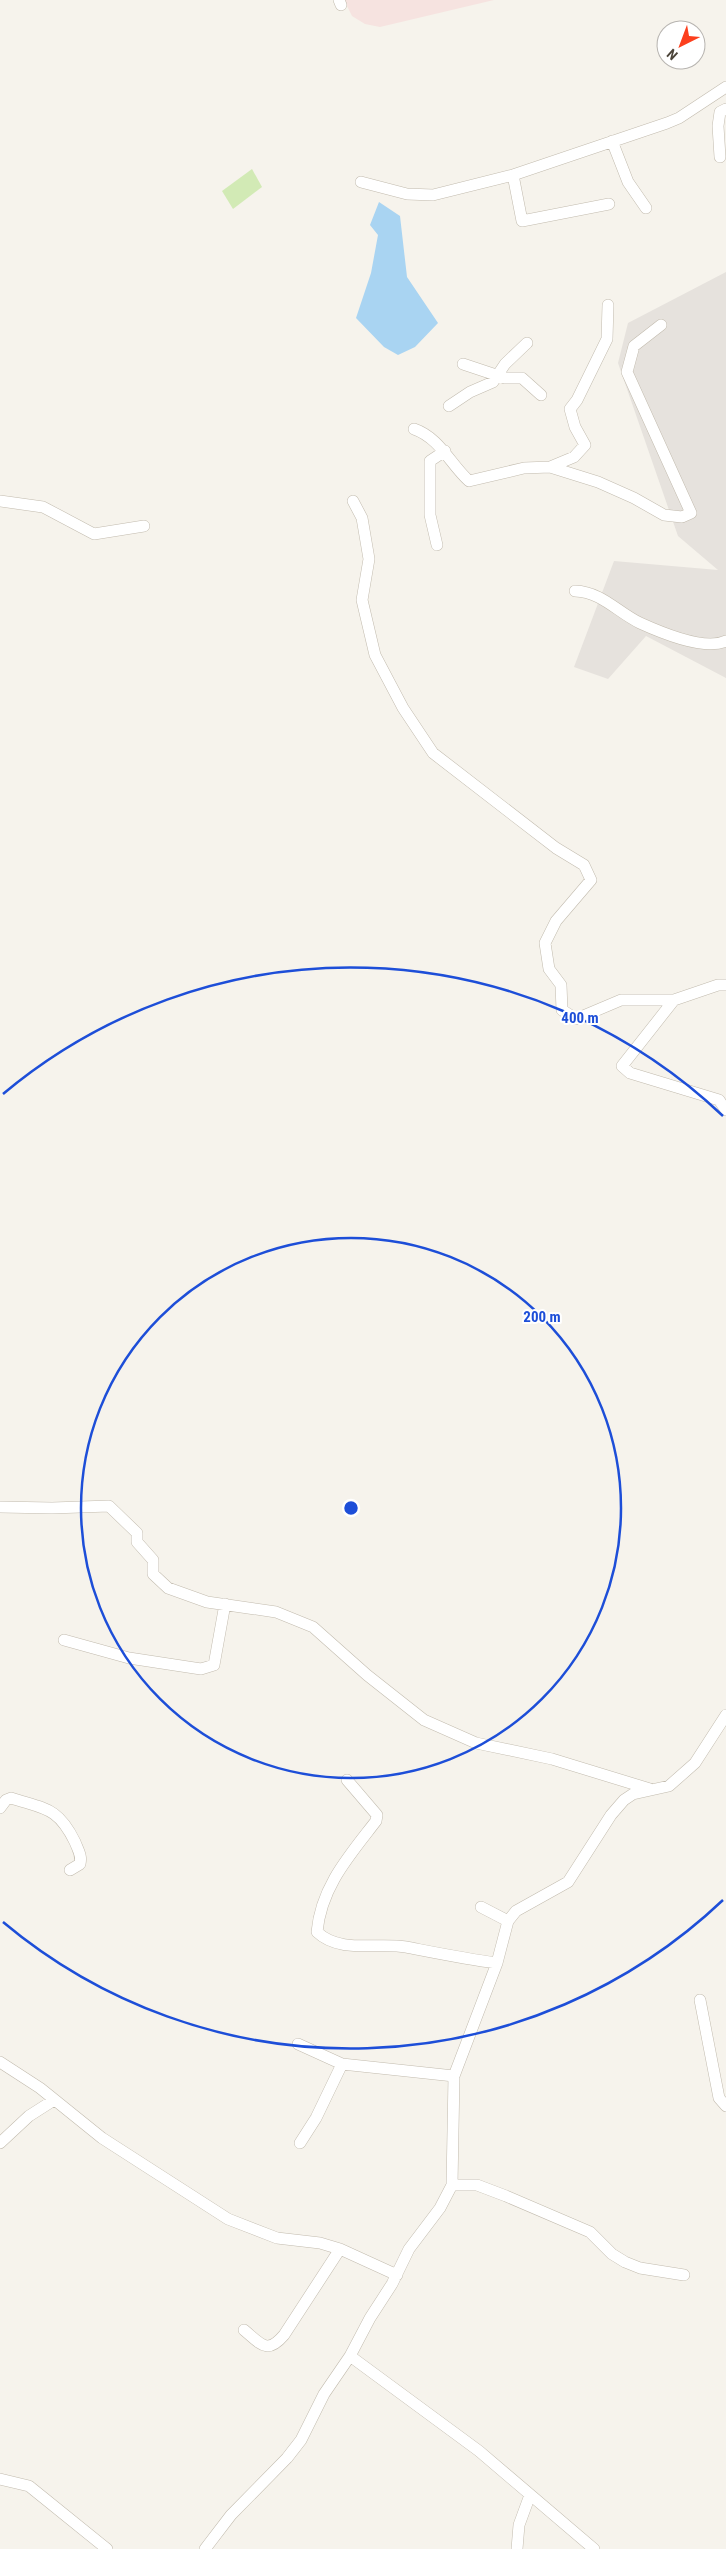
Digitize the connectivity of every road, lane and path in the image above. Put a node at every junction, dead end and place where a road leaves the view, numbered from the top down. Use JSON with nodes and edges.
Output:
{"nodes":[{"id":1,"x":726,"y":87,"type":"edge"},
{"id":2,"x":726,"y":109,"type":"edge"},
{"id":3,"x":612,"y":141,"type":"junction"},
{"id":4,"x":720,"y":157,"type":"dead end"},
{"id":5,"x":513,"y":175,"type":"junction"},
{"id":6,"x":360,"y":182,"type":"dead end"},
{"id":7,"x":609,"y":204,"type":"dead end"},
{"id":8,"x":646,"y":208,"type":"dead end"},
{"id":9,"x":608,"y":305,"type":"dead end"},
{"id":10,"x":661,"y":325,"type":"dead end"},
{"id":11,"x":527,"y":343,"type":"dead end"},
{"id":12,"x":463,"y":364,"type":"dead end"},
{"id":13,"x":497,"y":375,"type":"junction"},
{"id":14,"x":541,"y":395,"type":"dead end"},
{"id":15,"x":449,"y":406,"type":"dead end"},
{"id":16,"x":414,"y":430,"type":"dead end"},
{"id":17,"x":445,"y":451,"type":"junction"},
{"id":18,"x":550,"y":467,"type":"junction"},
{"id":19,"x":0,"y":501,"type":"edge"},
{"id":20,"x":353,"y":502,"type":"dead end"},
{"id":21,"x":144,"y":526,"type":"dead end"},
{"id":22,"x":437,"y":545,"type":"dead end"},
{"id":23,"x":575,"y":592,"type":"dead end"},
{"id":24,"x":726,"y":641,"type":"edge"},
{"id":25,"x":726,"y":985,"type":"edge"},
{"id":26,"x":674,"y":1000,"type":"junction"},
{"id":27,"x":726,"y":1110,"type":"edge"},
{"id":28,"x":0,"y":1507,"type":"edge"},
{"id":29,"x":225,"y":1604,"type":"junction"},
{"id":30,"x":64,"y":1640,"type":"dead end"},
{"id":31,"x":726,"y":1715,"type":"edge"},
{"id":32,"x":347,"y":1780,"type":"dead end"},
{"id":33,"x":651,"y":1790,"type":"junction"},
{"id":34,"x":0,"y":1808,"type":"edge"},
{"id":35,"x":70,"y":1870,"type":"dead end"},
{"id":36,"x":481,"y":1907,"type":"dead end"},
{"id":37,"x":508,"y":1921,"type":"junction"},
{"id":38,"x":497,"y":1963,"type":"junction"},
{"id":39,"x":700,"y":2000,"type":"dead end"},
{"id":40,"x":298,"y":2044,"type":"dead end"},
{"id":41,"x":0,"y":2062,"type":"edge"},
{"id":42,"x":342,"y":2064,"type":"junction"},
{"id":43,"x":454,"y":2076,"type":"junction"},
{"id":44,"x":54,"y":2100,"type":"junction"},
{"id":45,"x":726,"y":2106,"type":"edge"},
{"id":46,"x":300,"y":2142,"type":"dead end"},
{"id":47,"x":0,"y":2144,"type":"edge"},
{"id":48,"x":452,"y":2185,"type":"junction"},
{"id":49,"x":340,"y":2249,"type":"junction"},
{"id":50,"x":397,"y":2275,"type":"junction"},
{"id":51,"x":684,"y":2275,"type":"dead end"},
{"id":52,"x":244,"y":2330,"type":"dead end"},
{"id":53,"x":350,"y":2356,"type":"junction"},
{"id":54,"x":0,"y":2479,"type":"edge"},
{"id":55,"x":530,"y":2495,"type":"junction"},
{"id":56,"x":107,"y":2549,"type":"edge"},
{"id":57,"x":205,"y":2549,"type":"edge"},
{"id":58,"x":517,"y":2549,"type":"edge"},
{"id":59,"x":594,"y":2549,"type":"edge"}],
"edges":[{"from":1,"to":3,"type":"street"},
{"from":2,"to":4,"type":"street"},
{"from":3,"to":5,"type":"street"},
{"from":3,"to":8,"type":"street"},
{"from":5,"to":6,"type":"street"},
{"from":5,"to":7,"type":"street"},
{"from":9,"to":18,"type":"street"},
{"from":10,"to":18,"type":"street"},
{"from":11,"to":13,"type":"street"},
{"from":12,"to":13,"type":"street"},
{"from":13,"to":14,"type":"street"},
{"from":13,"to":15,"type":"street"},
{"from":16,"to":17,"type":"street"},
{"from":17,"to":18,"type":"street"},
{"from":17,"to":22,"type":"street"},
{"from":19,"to":21,"type":"street"},
{"from":20,"to":26,"type":"street"},
{"from":23,"to":24,"type":"street"},
{"from":25,"to":26,"type":"street"},
{"from":26,"to":27,"type":"street"},
{"from":28,"to":29,"type":"street"},
{"from":29,"to":30,"type":"street"},
{"from":29,"to":33,"type":"street"},
{"from":31,"to":33,"type":"street"},
{"from":32,"to":38,"type":"street"},
{"from":33,"to":37,"type":"street"},
{"from":34,"to":35,"type":"street"},
{"from":36,"to":37,"type":"street"},
{"from":37,"to":38,"type":"street"},
{"from":38,"to":43,"type":"street"},
{"from":39,"to":45,"type":"street"},
{"from":40,"to":42,"type":"street"},
{"from":41,"to":44,"type":"street"},
{"from":42,"to":43,"type":"street"},
{"from":42,"to":46,"type":"street"},
{"from":43,"to":48,"type":"street"},
{"from":44,"to":47,"type":"street"},
{"from":44,"to":49,"type":"street"},
{"from":48,"to":50,"type":"street"},
{"from":48,"to":51,"type":"street"},
{"from":49,"to":50,"type":"street"},
{"from":49,"to":52,"type":"street"},
{"from":50,"to":53,"type":"street"},
{"from":53,"to":55,"type":"street"},
{"from":53,"to":57,"type":"street"},
{"from":54,"to":56,"type":"street"},
{"from":55,"to":58,"type":"street"},
{"from":55,"to":59,"type":"street"}]}
